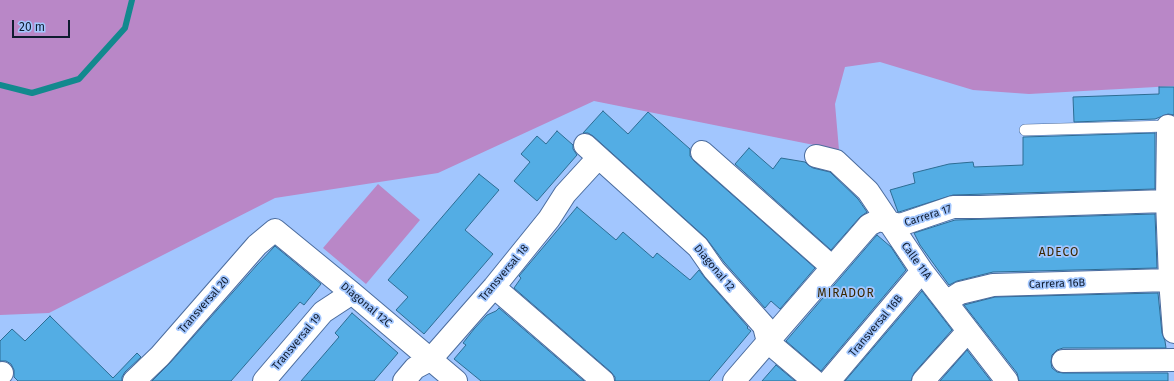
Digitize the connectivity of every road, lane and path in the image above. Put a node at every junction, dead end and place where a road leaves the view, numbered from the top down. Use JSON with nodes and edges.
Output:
{"nodes":[{"id":1,"x":1168,"y":126,"type":"joint"},
{"id":2,"x":1026,"y":130,"type":"dead end"},
{"id":3,"x":591,"y":152,"type":"joint"},
{"id":4,"x":702,"y":152,"type":"dead end"},
{"id":5,"x":816,"y":156,"type":"dead end"},
{"id":6,"x":1167,"y":201,"type":"junction"},
{"id":7,"x":889,"y":223,"type":"junction"},
{"id":8,"x":275,"y":230,"type":"joint"},
{"id":9,"x":832,"y":267,"type":"junction"},
{"id":10,"x":922,"y":271,"type":"junction"},
{"id":11,"x":1170,"y":280,"type":"junction"},
{"id":12,"x":494,"y":287,"type":"junction"},
{"id":13,"x":352,"y":293,"type":"junction"},
{"id":14,"x":946,"y":302,"type":"junction"},
{"id":15,"x":968,"y":331,"type":"junction"},
{"id":16,"x":1174,"y":332,"type":"edge"},
{"id":17,"x":768,"y":342,"type":"junction"},
{"id":18,"x":430,"y":360,"type":"junction"},
{"id":19,"x":1174,"y":360,"type":"edge"},
{"id":20,"x":1063,"y":361,"type":"dead end"},
{"id":21,"x":134,"y":381,"type":"edge"},
{"id":22,"x":264,"y":381,"type":"edge"},
{"id":23,"x":404,"y":381,"type":"edge"},
{"id":24,"x":456,"y":381,"type":"edge"},
{"id":25,"x":603,"y":381,"type":"edge"},
{"id":26,"x":734,"y":381,"type":"edge"},
{"id":27,"x":814,"y":381,"type":"edge"},
{"id":28,"x":829,"y":381,"type":"edge"},
{"id":29,"x":923,"y":381,"type":"edge"},
{"id":30,"x":1007,"y":381,"type":"edge"}],
"edges":[{"from":1,"to":2,"type":"lane"},
{"from":1,"to":6,"type":"street"},
{"from":3,"to":12,"type":"street","name":"Transversal 18"},
{"from":3,"to":17,"type":"street","name":"Diagonal 12"},
{"from":4,"to":9,"type":"street"},
{"from":5,"to":7,"type":"street","name":"Calle 11A"},
{"from":6,"to":7,"type":"street","name":"Carrera 17"},
{"from":6,"to":11,"type":"street"},
{"from":7,"to":9,"type":"street","name":"Carrera 17"},
{"from":7,"to":10,"type":"street","name":"Calle 11A"},
{"from":8,"to":13,"type":"street","name":"Diagonal 12C"},
{"from":8,"to":21,"type":"street","name":"Transversal 20"},
{"from":9,"to":17,"type":"street","name":"Carrera 17"},
{"from":10,"to":14,"type":"street","name":"Calle 11A"},
{"from":10,"to":28,"type":"street","name":"Transversal 16B"},
{"from":11,"to":14,"type":"street","name":"Carrera 16B"},
{"from":11,"to":16,"type":"street"},
{"from":12,"to":18,"type":"street","name":"Transversal 18"},
{"from":12,"to":25,"type":"street"},
{"from":13,"to":18,"type":"street","name":"Diagonal 12C"},
{"from":13,"to":22,"type":"street","name":"Transversal 19"},
{"from":14,"to":15,"type":"street","name":"Calle 11A"},
{"from":15,"to":29,"type":"street"},
{"from":15,"to":30,"type":"street","name":"Calle 11A"},
{"from":17,"to":26,"type":"street","name":"Carrera 17"},
{"from":17,"to":27,"type":"street"},
{"from":18,"to":23,"type":"street","name":"Transversal 18"},
{"from":18,"to":24,"type":"street","name":"Diagonal 12C"},
{"from":19,"to":20,"type":"street"}]}
